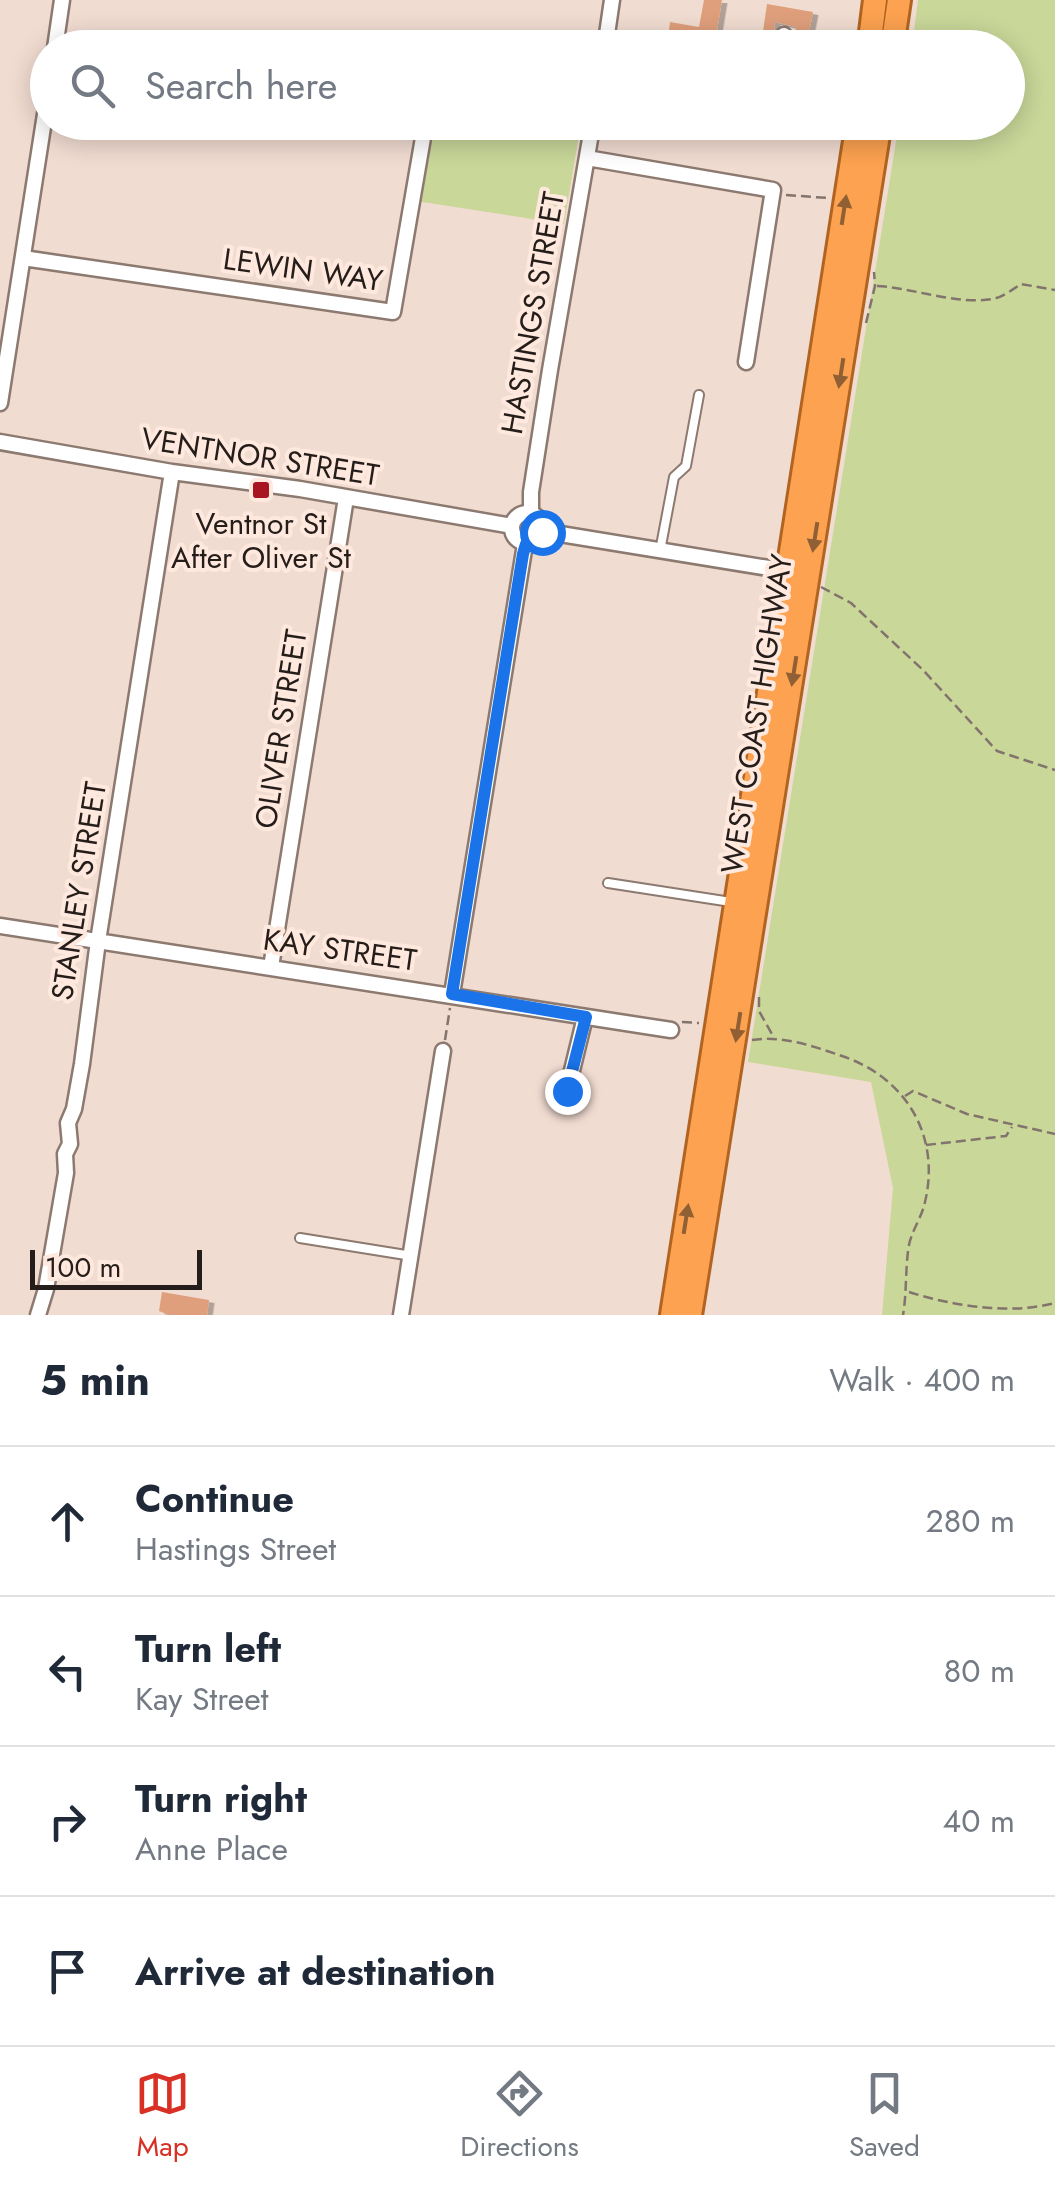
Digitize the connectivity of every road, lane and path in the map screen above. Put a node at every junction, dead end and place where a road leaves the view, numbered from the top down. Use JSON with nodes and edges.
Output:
{"nodes":[{"id":1,"x":62,"y":0,"type":"edge"},
{"id":2,"x":612,"y":0,"type":"edge"},
{"id":3,"x":875,"y":0,"type":"edge"},
{"id":4,"x":899,"y":0,"type":"edge"},
{"id":5,"x":58,"y":30,"type":"edge"},
{"id":6,"x":608,"y":30,"type":"edge"},
{"id":7,"x":871,"y":30,"type":"edge"},
{"id":8,"x":895,"y":30,"type":"edge"},
{"id":9,"x":41,"y":140,"type":"edge"},
{"id":10,"x":423,"y":140,"type":"edge"},
{"id":11,"x":590,"y":140,"type":"edge"},
{"id":12,"x":855,"y":140,"type":"edge"},
{"id":13,"x":878,"y":140,"type":"edge"},
{"id":14,"x":587,"y":158,"type":"junction"},
{"id":15,"x":773,"y":193,"type":"junction"},
{"id":16,"x":832,"y":198,"type":"dead end"},
{"id":17,"x":24,"y":258,"type":"junction"},
{"id":18,"x":865,"y":282,"type":"junction"},
{"id":19,"x":1055,"y":290,"type":"edge"},
{"id":20,"x":830,"y":298,"type":"junction"},
{"id":21,"x":746,"y":362,"type":"dead end"},
{"id":22,"x":698,"y":395,"type":"dead end"},
{"id":23,"x":0,"y":403,"type":"edge"},
{"id":24,"x":0,"y":442,"type":"edge"},
{"id":25,"x":172,"y":472,"type":"junction"},
{"id":26,"x":346,"y":498,"type":"junction"},
{"id":27,"x":531,"y":514,"type":"junction"},
{"id":28,"x":512,"y":526,"type":"junction"},
{"id":29,"x":542,"y":532,"type":"junction"},
{"id":30,"x":526,"y":544,"type":"junction"},
{"id":31,"x":660,"y":551,"type":"junction"},
{"id":32,"x":806,"y":578,"type":"junction"},
{"id":33,"x":1055,"y":770,"type":"edge"},
{"id":34,"x":608,"y":883,"type":"dead end"},
{"id":35,"x":735,"y":903,"type":"junction"},
{"id":36,"x":0,"y":926,"type":"edge"},
{"id":37,"x":98,"y":942,"type":"junction"},
{"id":38,"x":271,"y":968,"type":"junction"},
{"id":39,"x":736,"y":972,"type":"junction"},
{"id":40,"x":452,"y":994,"type":"junction"},
{"id":41,"x":586,"y":1017,"type":"junction"},
{"id":42,"x":671,"y":1030,"type":"dead end"},
{"id":43,"x":773,"y":1036,"type":"dead end"},
{"id":44,"x":443,"y":1051,"type":"joint"},
{"id":45,"x":567,"y":1091,"type":"dead end"},
{"id":46,"x":903,"y":1098,"type":"junction"},
{"id":47,"x":1013,"y":1125,"type":"junction"},
{"id":48,"x":1055,"y":1134,"type":"edge"},
{"id":49,"x":926,"y":1145,"type":"junction"},
{"id":50,"x":300,"y":1238,"type":"dead end"},
{"id":51,"x":412,"y":1256,"type":"junction"},
{"id":52,"x":907,"y":1291,"type":"junction"},
{"id":53,"x":1055,"y":1302,"type":"edge"},
{"id":54,"x":38,"y":1315,"type":"edge"},
{"id":55,"x":401,"y":1315,"type":"edge"},
{"id":56,"x":672,"y":1315,"type":"edge"},
{"id":57,"x":690,"y":1315,"type":"edge"},
{"id":58,"x":903,"y":1315,"type":"edge"}],
"edges":[{"from":1,"to":5,"type":"street"},
{"from":2,"to":6,"type":"street"},
{"from":3,"to":7,"type":"highway"},
{"from":4,"to":8,"type":"highway"},
{"from":9,"to":17,"type":"street"},
{"from":10,"to":17,"type":"street","name":"LEWIN WAY"},
{"from":11,"to":14,"type":"street","name":"HASTINGS STREET"},
{"from":20,"to":12,"type":"highway","name":"WEST COAST HIGHWAY","one_way":true},
{"from":13,"to":18,"type":"highway","name":"WEST COAST HIGHWAY"},
{"from":14,"to":15,"type":"street"},
{"from":14,"to":27,"type":"street","name":"HASTINGS STREET"},
{"from":15,"to":16,"type":"path"},
{"from":15,"to":21,"type":"street"},
{"from":17,"to":23,"type":"street"},
{"from":18,"to":19,"type":"path"},
{"from":18,"to":20,"type":"highway"},
{"from":18,"to":32,"type":"highway","name":"WEST COAST HIGHWAY","one_way":true},
{"from":20,"to":32,"type":"highway","name":"WEST COAST HIGHWAY"},
{"from":22,"to":31,"type":"lane"},
{"from":24,"to":25,"type":"street","name":"VENTNOR STREET"},
{"from":25,"to":26,"type":"street","name":"VENTNOR STREET"},
{"from":25,"to":37,"type":"street","name":"STANLEY STREET"},
{"from":26,"to":28,"type":"street","name":"VENTNOR STREET"},
{"from":26,"to":38,"type":"street","name":"OLIVER STREET"},
{"from":27,"to":28,"type":"street"},
{"from":27,"to":29,"type":"street"},
{"from":28,"to":30,"type":"street"},
{"from":29,"to":30,"type":"street"},
{"from":29,"to":31,"type":"street"},
{"from":30,"to":40,"type":"street"},
{"from":31,"to":32,"type":"street"},
{"from":32,"to":33,"type":"path"},
{"from":32,"to":35,"type":"highway","name":"WEST COAST HIGHWAY"},
{"from":32,"to":39,"type":"highway","name":"WEST COAST HIGHWAY","one_way":true},
{"from":34,"to":35,"type":"lane"},
{"from":35,"to":39,"type":"highway","name":"WEST COAST HIGHWAY"},
{"from":36,"to":37,"type":"street","name":"KAY STREET"},
{"from":37,"to":38,"type":"street","name":"KAY STREET"},
{"from":37,"to":54,"type":"street","name":"STANLEY STREET"},
{"from":38,"to":40,"type":"street","name":"KAY STREET"},
{"from":56,"to":39,"type":"highway","name":"WEST COAST HIGHWAY","one_way":true},
{"from":39,"to":57,"type":"highway","name":"WEST COAST HIGHWAY","one_way":true},
{"from":40,"to":41,"type":"street","name":"KAY STREET"},
{"from":40,"to":44,"type":"path"},
{"from":41,"to":42,"type":"street","name":"KAY STREET"},
{"from":41,"to":45,"type":"street"},
{"from":43,"to":46,"type":"path"},
{"from":44,"to":51,"type":"street"},
{"from":46,"to":47,"type":"path"},
{"from":46,"to":49,"type":"path"},
{"from":47,"to":48,"type":"path"},
{"from":47,"to":49,"type":"path"},
{"from":49,"to":52,"type":"path"},
{"from":50,"to":51,"type":"lane"},
{"from":51,"to":55,"type":"street"},
{"from":52,"to":53,"type":"path"},
{"from":52,"to":58,"type":"path"}]}
